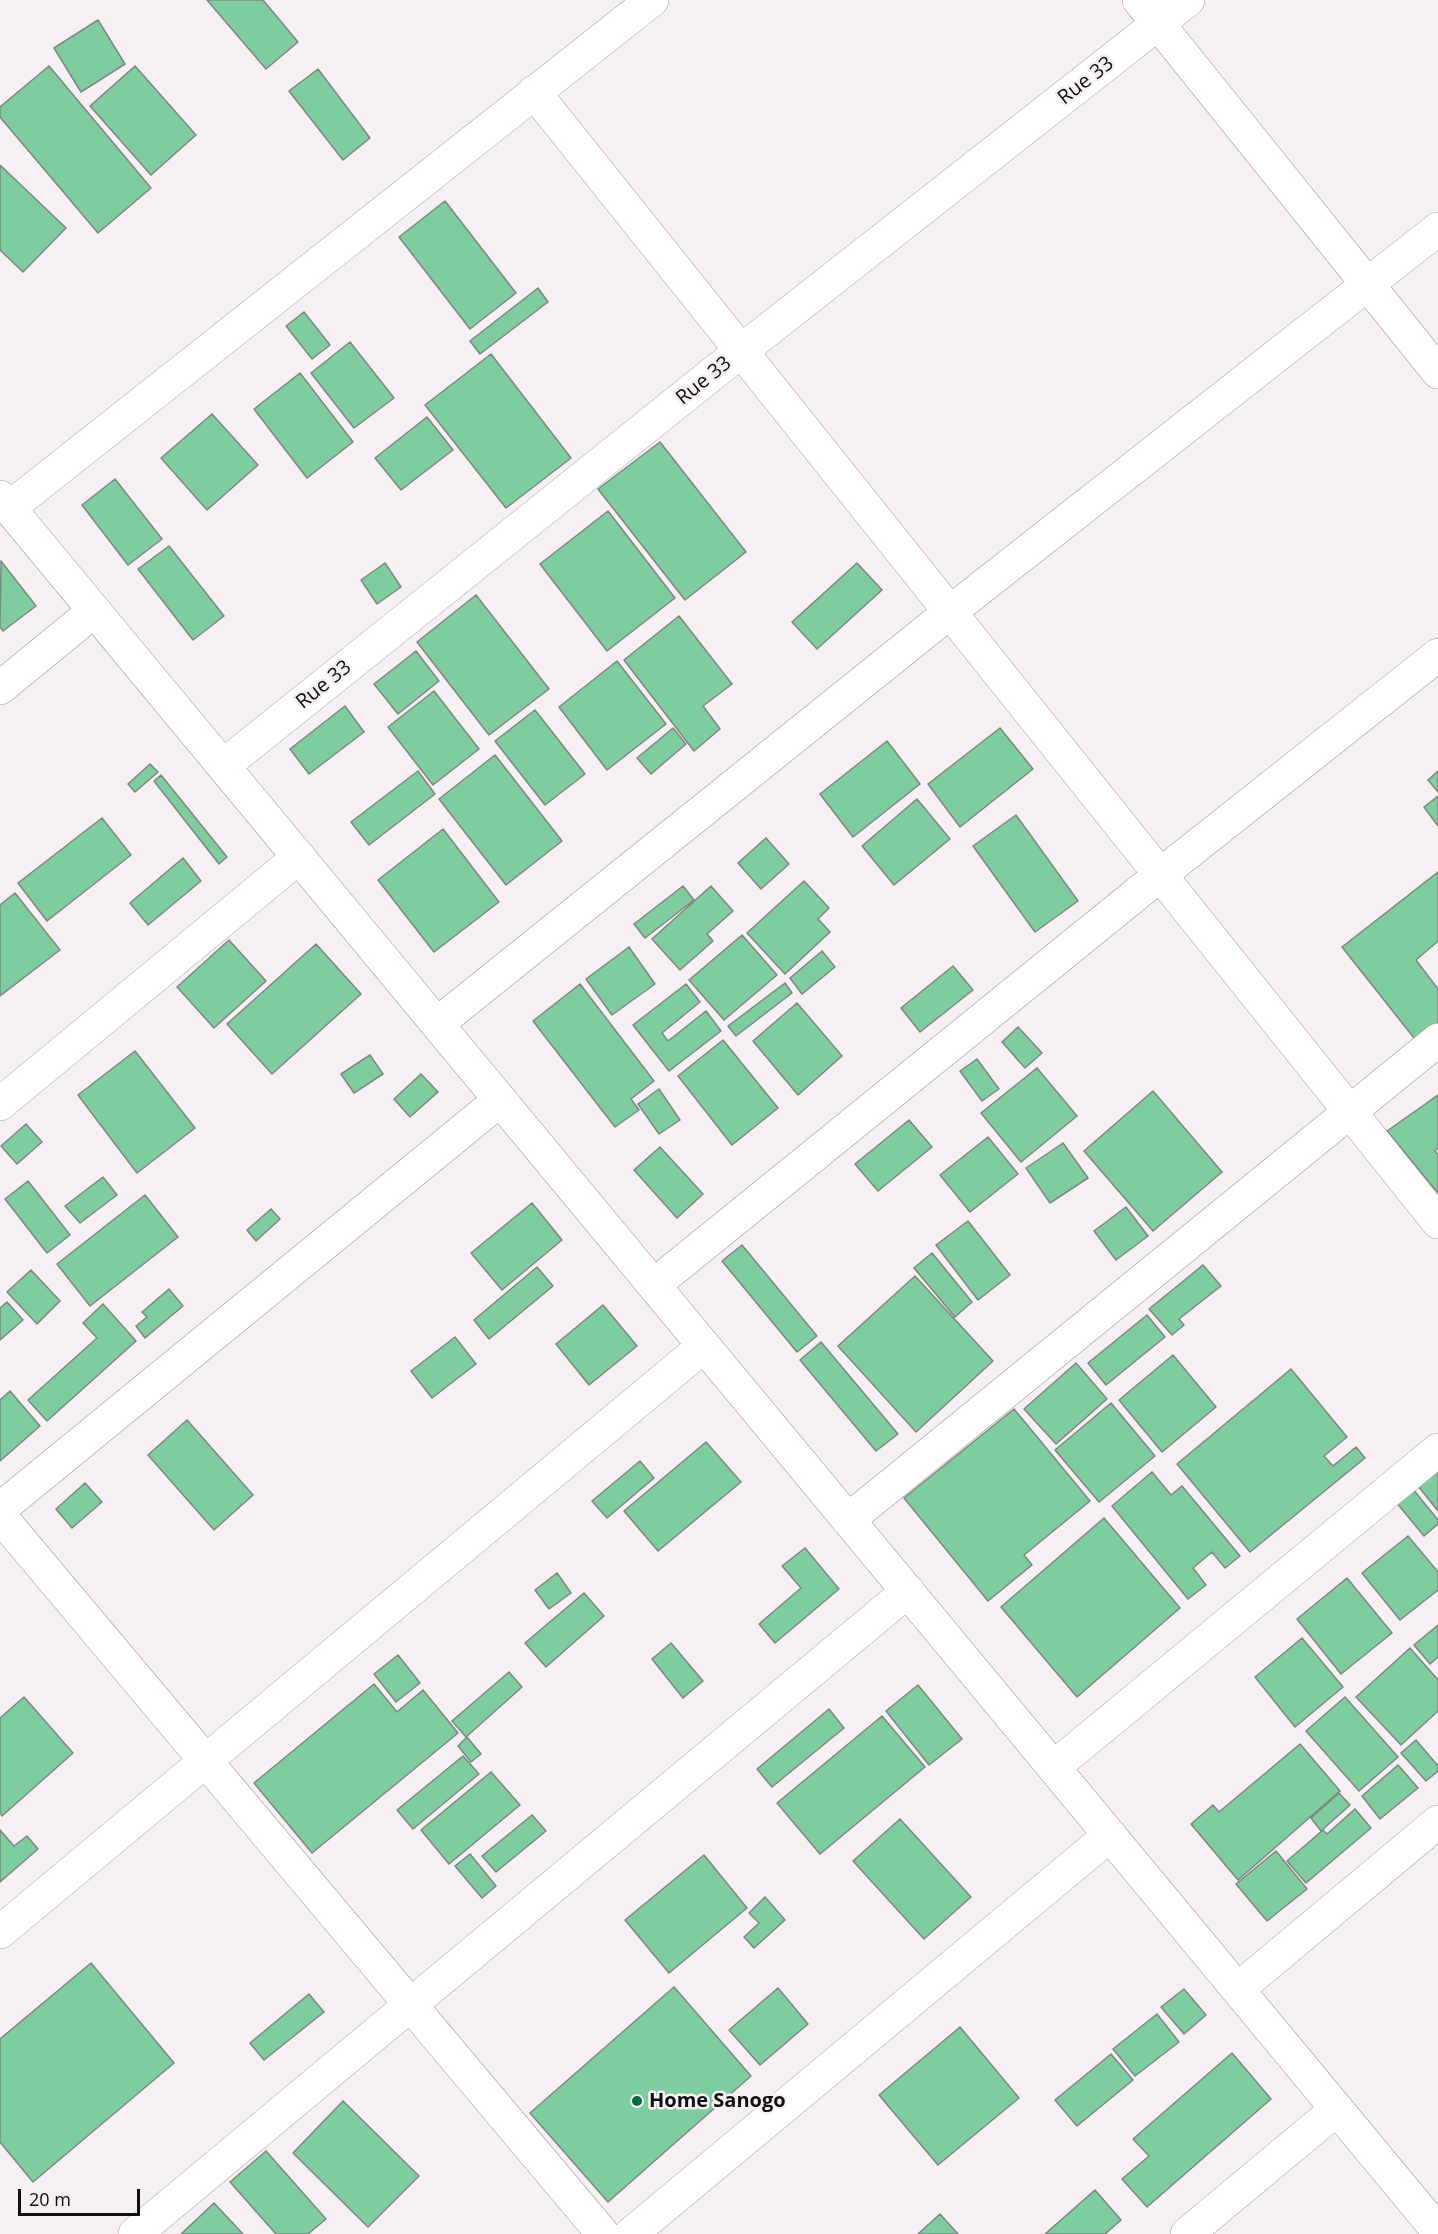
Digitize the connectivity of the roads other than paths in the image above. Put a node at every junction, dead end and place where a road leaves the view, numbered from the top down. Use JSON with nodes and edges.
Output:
{"nodes":[{"id":1,"x":652,"y":0,"type":"edge"},
{"id":2,"x":1188,"y":0,"type":"edge"},
{"id":3,"x":1149,"y":12,"type":"edge"},
{"id":4,"x":534,"y":92,"type":"junction"},
{"id":5,"x":1438,"y":229,"type":"edge"},
{"id":6,"x":1368,"y":285,"type":"junction"},
{"id":7,"x":741,"y":351,"type":"junction"},
{"id":8,"x":1438,"y":372,"type":"edge"},
{"id":9,"x":4,"y":502,"type":"edge"},
{"id":10,"x":94,"y":611,"type":"junction"},
{"id":11,"x":950,"y":612,"type":"junction"},
{"id":12,"x":1438,"y":656,"type":"edge"},
{"id":13,"x":0,"y":688,"type":"edge"},
{"id":14,"x":223,"y":766,"type":"junction"},
{"id":15,"x":299,"y":858,"type":"junction"},
{"id":16,"x":1160,"y":875,"type":"junction"},
{"id":17,"x":437,"y":1024,"type":"junction"},
{"id":18,"x":1438,"y":1040,"type":"edge"},
{"id":19,"x":500,"y":1100,"type":"junction"},
{"id":20,"x":0,"y":1104,"type":"edge"},
{"id":21,"x":1349,"y":1111,"type":"junction"},
{"id":22,"x":1438,"y":1222,"type":"edge"},
{"id":23,"x":654,"y":1285,"type":"junction"},
{"id":24,"x":704,"y":1346,"type":"junction"},
{"id":25,"x":1438,"y":1450,"type":"edge"},
{"id":26,"x":0,"y":1509,"type":"edge"},
{"id":27,"x":0,"y":1516,"type":"edge"},
{"id":28,"x":848,"y":1520,"type":"junction"},
{"id":29,"x":908,"y":1591,"type":"junction"},
{"id":30,"x":206,"y":1761,"type":"junction"},
{"id":31,"x":1054,"y":1767,"type":"junction"},
{"id":32,"x":1438,"y":1822,"type":"edge"},
{"id":33,"x":1110,"y":1835,"type":"junction"},
{"id":34,"x":0,"y":1932,"type":"edge"},
{"id":35,"x":1238,"y":1989,"type":"junction"},
{"id":36,"x":411,"y":2005,"type":"junction"},
{"id":37,"x":1337,"y":2109,"type":"junction"},
{"id":38,"x":1438,"y":2231,"type":"edge"},
{"id":39,"x":135,"y":2234,"type":"edge"},
{"id":40,"x":603,"y":2234,"type":"edge"},
{"id":41,"x":630,"y":2234,"type":"edge"},
{"id":42,"x":1187,"y":2234,"type":"edge"}],
"edges":[{"from":1,"to":4,"type":"street"},
{"from":2,"to":3,"type":"street","name":"Rue 33"},
{"from":3,"to":6,"type":"street"},
{"from":3,"to":7,"type":"street","name":"Rue 33"},
{"from":4,"to":7,"type":"street"},
{"from":4,"to":9,"type":"street"},
{"from":5,"to":6,"type":"street"},
{"from":6,"to":8,"type":"street"},
{"from":6,"to":11,"type":"street"},
{"from":7,"to":11,"type":"street"},
{"from":7,"to":14,"type":"street","name":"Rue 33"},
{"from":9,"to":10,"type":"street"},
{"from":10,"to":13,"type":"street"},
{"from":10,"to":14,"type":"street"},
{"from":11,"to":16,"type":"street"},
{"from":11,"to":17,"type":"street"},
{"from":12,"to":16,"type":"street"},
{"from":14,"to":15,"type":"street"},
{"from":15,"to":17,"type":"street"},
{"from":15,"to":20,"type":"street"},
{"from":16,"to":21,"type":"street"},
{"from":16,"to":23,"type":"street"},
{"from":17,"to":19,"type":"street"},
{"from":18,"to":21,"type":"street"},
{"from":19,"to":23,"type":"street"},
{"from":19,"to":26,"type":"street"},
{"from":21,"to":22,"type":"street"},
{"from":21,"to":28,"type":"street"},
{"from":23,"to":24,"type":"street"},
{"from":24,"to":28,"type":"street"},
{"from":24,"to":30,"type":"street"},
{"from":25,"to":31,"type":"street"},
{"from":27,"to":30,"type":"street"},
{"from":28,"to":29,"type":"street"},
{"from":29,"to":31,"type":"street"},
{"from":29,"to":36,"type":"street"},
{"from":30,"to":34,"type":"street"},
{"from":30,"to":36,"type":"street"},
{"from":31,"to":33,"type":"street"},
{"from":32,"to":35,"type":"street"},
{"from":33,"to":35,"type":"street"},
{"from":33,"to":41,"type":"street"},
{"from":35,"to":37,"type":"street"},
{"from":36,"to":39,"type":"street"},
{"from":36,"to":40,"type":"street"},
{"from":37,"to":38,"type":"street"},
{"from":37,"to":42,"type":"street"}]}
